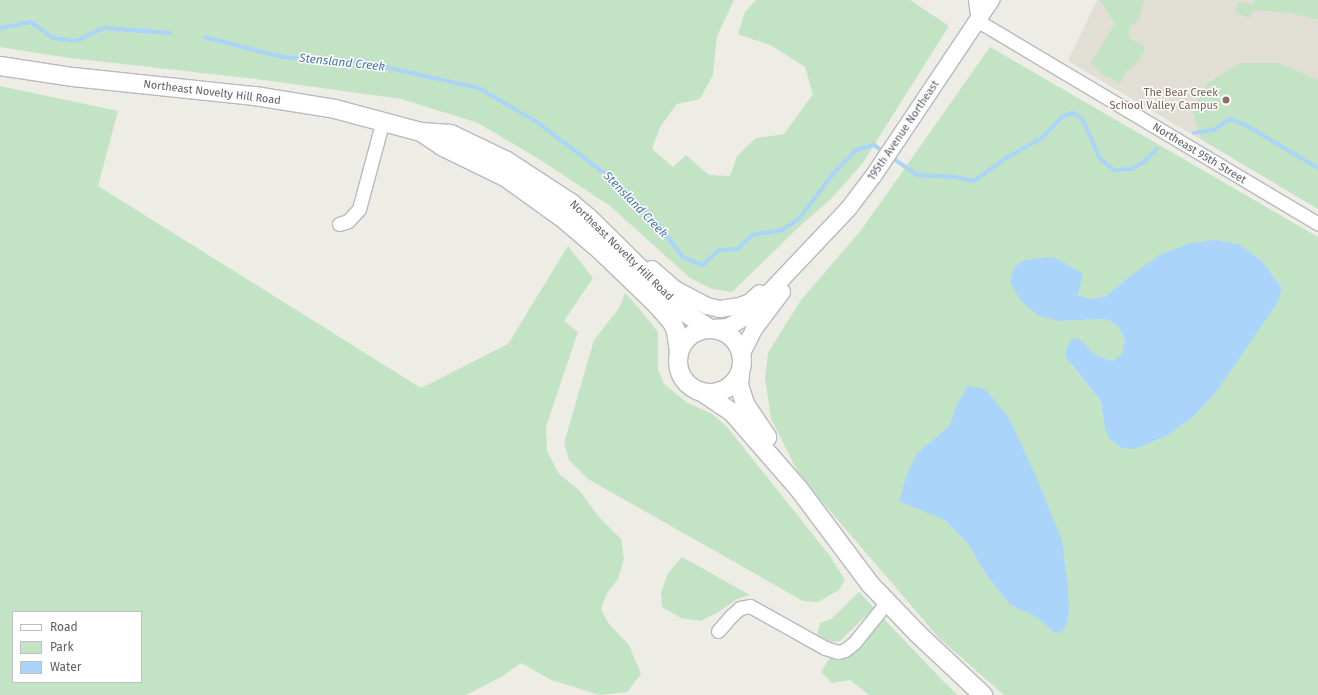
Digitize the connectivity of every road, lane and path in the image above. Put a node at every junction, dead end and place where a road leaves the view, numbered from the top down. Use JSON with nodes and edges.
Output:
{"nodes":[{"id":1,"x":975,"y":0,"type":"edge"},
{"id":2,"x":991,"y":0,"type":"edge"},
{"id":3,"x":978,"y":21,"type":"junction"},
{"id":4,"x":0,"y":66,"type":"edge"},
{"id":5,"x":382,"y":120,"type":"junction"},
{"id":6,"x":421,"y":132,"type":"junction"},
{"id":7,"x":588,"y":217,"type":"junction"},
{"id":8,"x":339,"y":224,"type":"dead end"},
{"id":9,"x":1318,"y":224,"type":"edge"},
{"id":10,"x":824,"y":236,"type":"junction"},
{"id":11,"x":712,"y":328,"type":"junction"},
{"id":12,"x":679,"y":353,"type":"junction"},
{"id":13,"x":742,"y":353,"type":"junction"},
{"id":14,"x":740,"y":375,"type":"junction"},
{"id":15,"x":702,"y":392,"type":"junction"},
{"id":16,"x":800,"y":489,"type":"junction"},
{"id":17,"x":887,"y":602,"type":"junction"},
{"id":18,"x":718,"y":631,"type":"dead end"},
{"id":19,"x":983,"y":695,"type":"edge"}],
"edges":[{"from":1,"to":3,"type":"street"},
{"from":2,"to":3,"type":"street","name":"195th Avenue Northeast"},
{"from":3,"to":9,"type":"street","name":"Northeast 95th Street"},
{"from":3,"to":10,"type":"street","name":"195th Avenue Northeast"},
{"from":4,"to":5,"type":"main road","name":"Northeast Novelty Hill Road"},
{"from":5,"to":6,"type":"main road","name":"Northeast Novelty Hill Road"},
{"from":5,"to":8,"type":"street"},
{"from":6,"to":7,"type":"main road","name":"Northeast Novelty Hill Road"},
{"from":6,"to":12,"type":"main road","name":"Northeast Novelty Hill Road"},
{"from":7,"to":10,"type":"street"},
{"from":7,"to":11,"type":"main road","name":"Northeast Novelty Hill Road"},
{"from":10,"to":11,"type":"street"},
{"from":10,"to":13,"type":"street"},
{"from":11,"to":12,"type":"main road"},
{"from":11,"to":13,"type":"main road"},
{"from":12,"to":15,"type":"main road"},
{"from":13,"to":14,"type":"main road"},
{"from":14,"to":15,"type":"main road"},
{"from":14,"to":16,"type":"main road"},
{"from":15,"to":16,"type":"main road"},
{"from":16,"to":17,"type":"main road"},
{"from":17,"to":18,"type":"street"},
{"from":17,"to":19,"type":"main road"}]}
